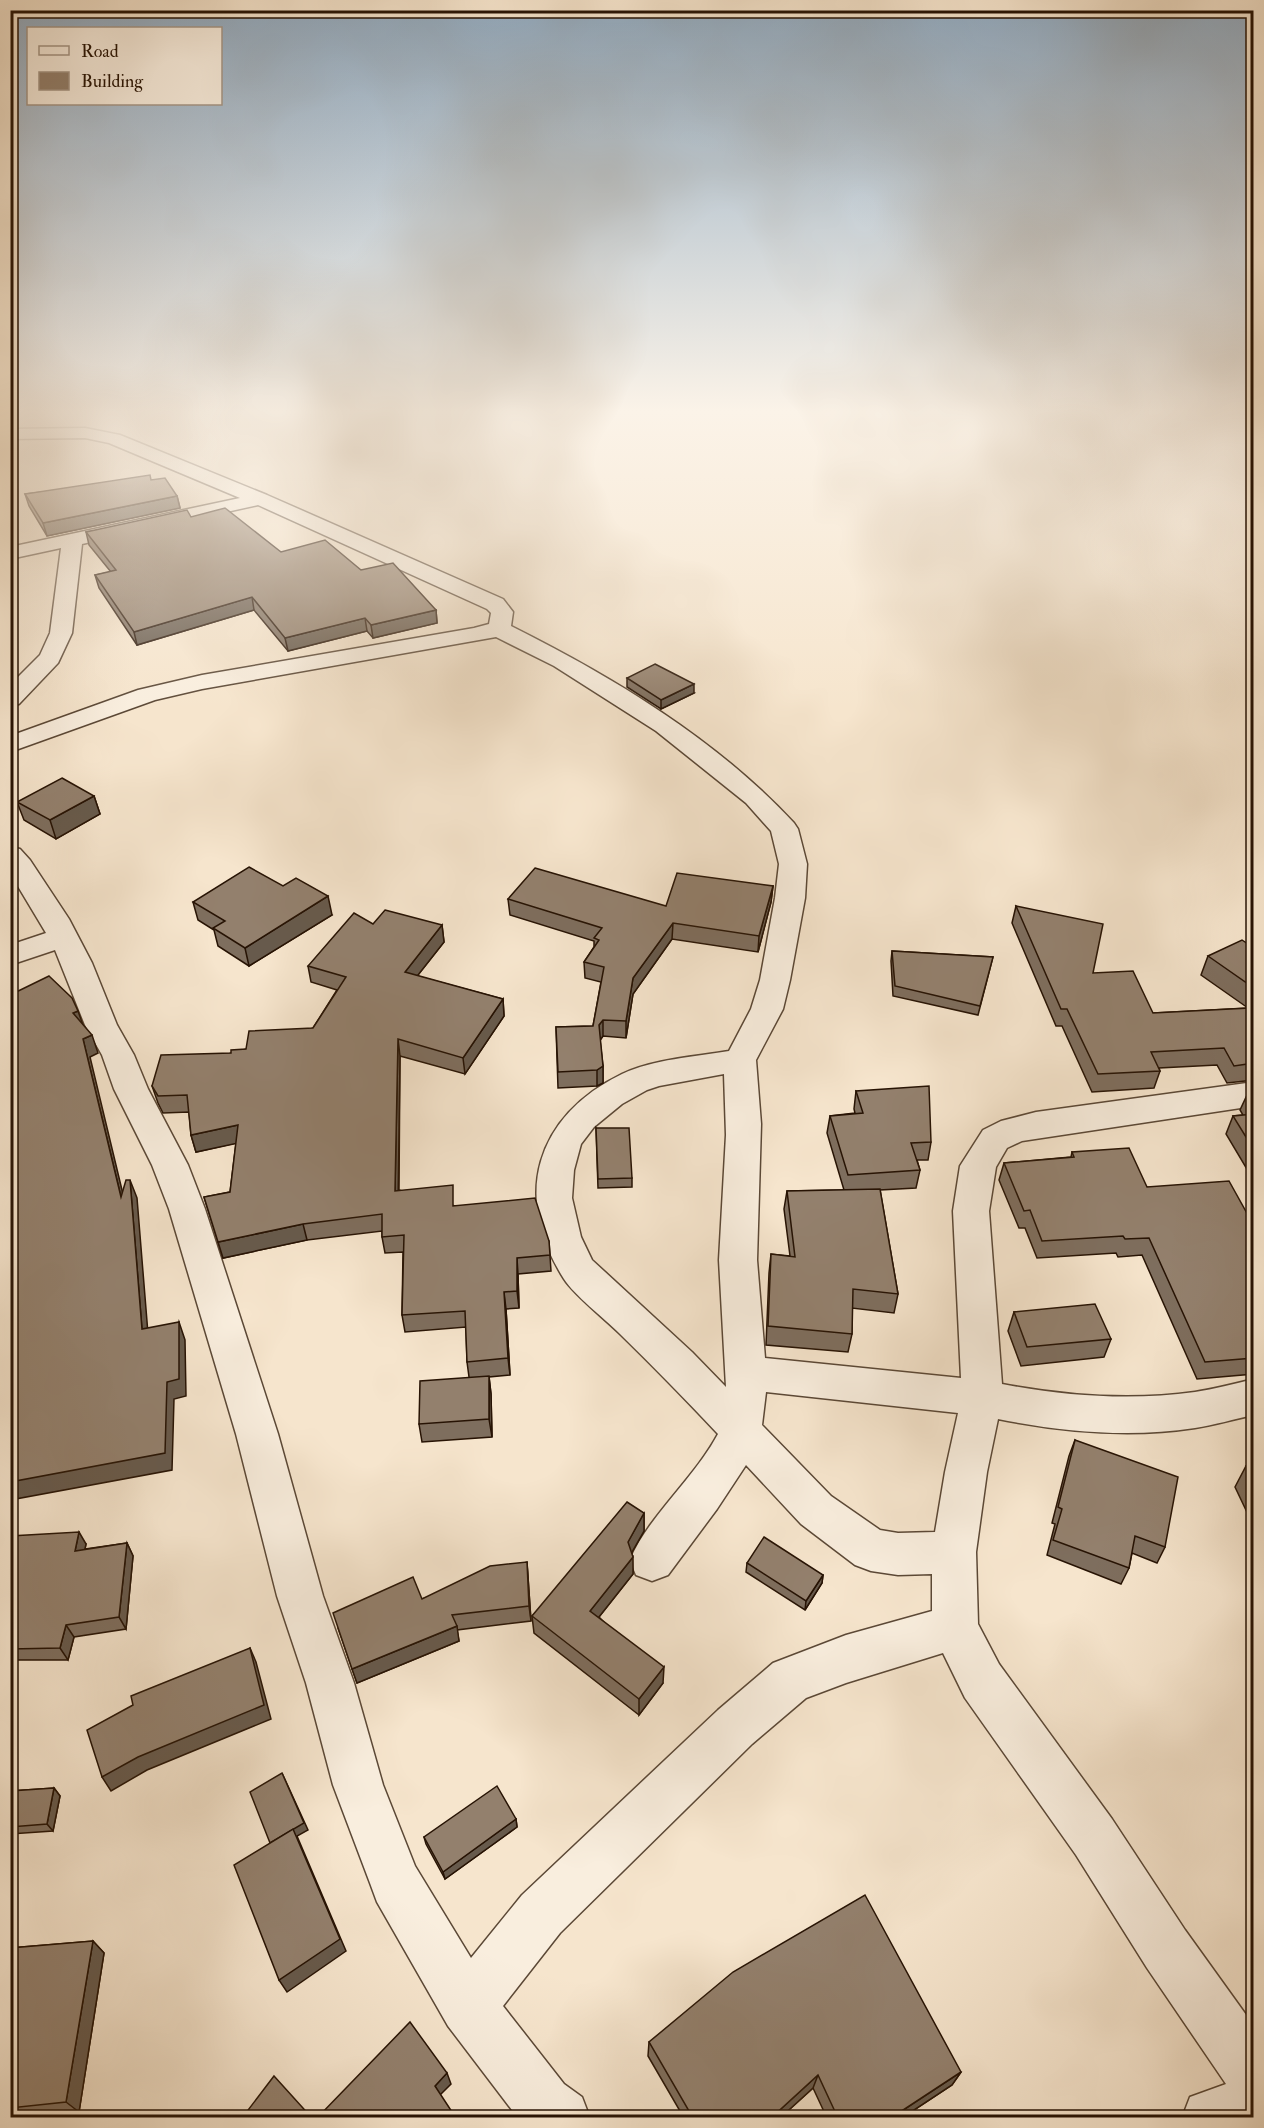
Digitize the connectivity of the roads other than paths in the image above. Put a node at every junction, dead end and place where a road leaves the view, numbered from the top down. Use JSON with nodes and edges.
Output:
{"nodes":[{"id":1,"x":207,"y":510,"type":"edge"},
{"id":2,"x":285,"y":510,"type":"edge"},
{"id":3,"x":72,"y":539,"type":"junction"},
{"id":4,"x":10,"y":553,"type":"edge"},
{"id":5,"x":498,"y":629,"type":"junction"},
{"id":6,"x":10,"y":699,"type":"edge"},
{"id":7,"x":10,"y":745,"type":"edge"},
{"id":8,"x":10,"y":855,"type":"edge"},
{"id":9,"x":62,"y":938,"type":"junction"},
{"id":10,"x":10,"y":955,"type":"edge"},
{"id":11,"x":740,"y":1060,"type":"junction"},
{"id":12,"x":1254,"y":1094,"type":"edge"},
{"id":13,"x":746,"y":1373,"type":"junction"},
{"id":14,"x":1254,"y":1397,"type":"edge"},
{"id":15,"x":982,"y":1398,"type":"junction"},
{"id":16,"x":741,"y":1430,"type":"junction"},
{"id":17,"x":954,"y":1552,"type":"junction"},
{"id":18,"x":652,"y":1560,"type":"dead end"},
{"id":19,"x":956,"y":1627,"type":"junction"},
{"id":20,"x":468,"y":2006,"type":"junction"},
{"id":21,"x":1254,"y":2075,"type":"edge"},
{"id":22,"x":1254,"y":2104,"type":"edge"},
{"id":23,"x":561,"y":2118,"type":"edge"},
{"id":24,"x":1210,"y":2118,"type":"edge"}],
"edges":[{"from":1,"to":3,"type":"street"},
{"from":2,"to":5,"type":"street"},
{"from":3,"to":4,"type":"street"},
{"from":3,"to":6,"type":"street"},
{"from":5,"to":7,"type":"street"},
{"from":5,"to":11,"type":"street"},
{"from":8,"to":9,"type":"street"},
{"from":9,"to":10,"type":"street"},
{"from":9,"to":20,"type":"street"},
{"from":11,"to":13,"type":"street"},
{"from":11,"to":16,"type":"street"},
{"from":12,"to":15,"type":"street"},
{"from":13,"to":15,"type":"street"},
{"from":13,"to":16,"type":"street"},
{"from":14,"to":15,"type":"street"},
{"from":15,"to":17,"type":"street"},
{"from":16,"to":17,"type":"street"},
{"from":16,"to":18,"type":"street"},
{"from":17,"to":19,"type":"street"},
{"from":19,"to":20,"type":"street"},
{"from":19,"to":21,"type":"street"},
{"from":20,"to":23,"type":"street"},
{"from":22,"to":24,"type":"street"}]}
